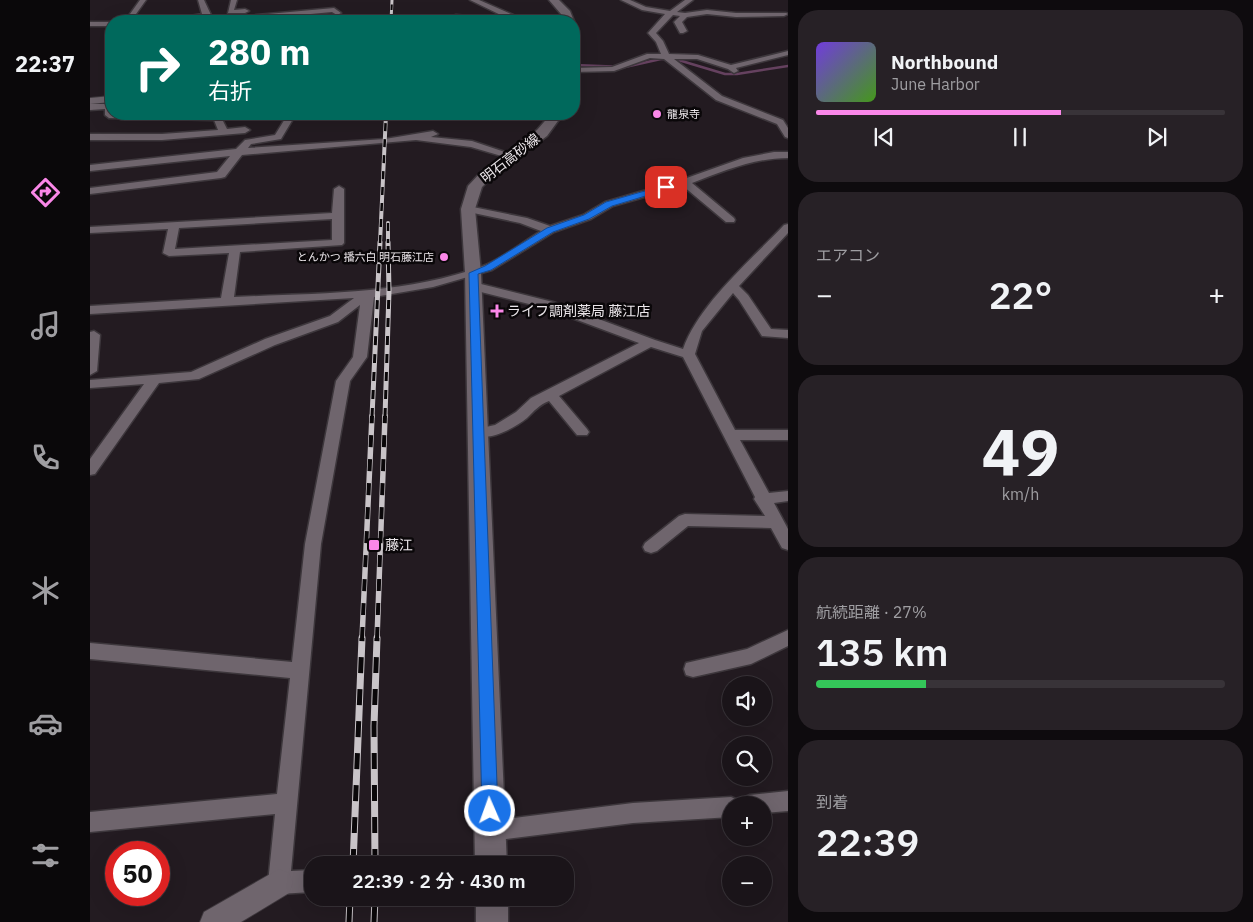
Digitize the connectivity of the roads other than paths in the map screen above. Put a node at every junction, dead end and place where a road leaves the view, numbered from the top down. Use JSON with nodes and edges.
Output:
{"nodes":[{"id":1,"x":143,"y":0,"type":"edge"},
{"id":2,"x":201,"y":0,"type":"edge"},
{"id":3,"x":234,"y":0,"type":"edge"},
{"id":4,"x":473,"y":0,"type":"edge"},
{"id":5,"x":554,"y":0,"type":"edge"},
{"id":6,"x":624,"y":0,"type":"edge"},
{"id":7,"x":690,"y":0,"type":"edge"},
{"id":8,"x":327,"y":4,"type":"dead end"},
{"id":9,"x":337,"y":13,"type":"dead end"},
{"id":10,"x":671,"y":13,"type":"junction"},
{"id":11,"x":784,"y":14,"type":"dead end"},
{"id":12,"x":132,"y":15,"type":"edge"},
{"id":13,"x":205,"y":15,"type":"edge"},
{"id":14,"x":288,"y":15,"type":"edge"},
{"id":15,"x":506,"y":15,"type":"edge"},
{"id":16,"x":567,"y":15,"type":"edge"},
{"id":17,"x":685,"y":15,"type":"junction"},
{"id":18,"x":90,"y":24,"type":"edge"},
{"id":19,"x":105,"y":24,"type":"edge"},
{"id":20,"x":683,"y":30,"type":"dead end"},
{"id":21,"x":692,"y":46,"type":"dead end"},
{"id":22,"x":788,"y":53,"type":"edge"},
{"id":23,"x":698,"y":56,"type":"junction"},
{"id":24,"x":669,"y":59,"type":"junction"},
{"id":25,"x":580,"y":70,"type":"edge"},
{"id":26,"x":90,"y":100,"type":"edge"},
{"id":27,"x":105,"y":102,"type":"edge"},
{"id":28,"x":105,"y":103,"type":"edge"},
{"id":29,"x":90,"y":107,"type":"edge"},
{"id":30,"x":788,"y":115,"type":"edge"},
{"id":31,"x":218,"y":120,"type":"edge"},
{"id":32,"x":290,"y":120,"type":"edge"},
{"id":33,"x":552,"y":120,"type":"edge"},
{"id":34,"x":780,"y":122,"type":"junction"},
{"id":35,"x":245,"y":130,"type":"dead end"},
{"id":36,"x":224,"y":132,"type":"junction"},
{"id":37,"x":433,"y":134,"type":"dead end"},
{"id":38,"x":788,"y":135,"type":"edge"},
{"id":39,"x":90,"y":138,"type":"edge"},
{"id":40,"x":416,"y":138,"type":"junction"},
{"id":41,"x":241,"y":151,"type":"junction"},
{"id":42,"x":788,"y":154,"type":"edge"},
{"id":43,"x":512,"y":156,"type":"junction"},
{"id":44,"x":90,"y":168,"type":"edge"},
{"id":45,"x":685,"y":182,"type":"junction"},
{"id":46,"x":339,"y":189,"type":"dead end"},
{"id":47,"x":90,"y":192,"type":"edge"},
{"id":48,"x":468,"y":209,"type":"junction"},
{"id":49,"x":337,"y":216,"type":"junction"},
{"id":50,"x":730,"y":220,"type":"dead end"},
{"id":51,"x":174,"y":225,"type":"junction"},
{"id":52,"x":788,"y":227,"type":"edge"},
{"id":53,"x":90,"y":230,"type":"edge"},
{"id":54,"x":550,"y":230,"type":"junction"},
{"id":55,"x":235,"y":249,"type":"junction"},
{"id":56,"x":473,"y":280,"type":"junction"},
{"id":57,"x":733,"y":287,"type":"junction"},
{"id":58,"x":368,"y":294,"type":"junction"},
{"id":59,"x":227,"y":301,"type":"junction"},
{"id":60,"x":94,"y":310,"type":"edge"},
{"id":61,"x":788,"y":334,"type":"edge"},
{"id":62,"x":650,"y":343,"type":"junction"},
{"id":63,"x":688,"y":354,"type":"junction"},
{"id":64,"x":90,"y":371,"type":"edge"},
{"id":65,"x":154,"y":380,"type":"junction"},
{"id":66,"x":90,"y":384,"type":"edge"},
{"id":67,"x":552,"y":395,"type":"junction"},
{"id":68,"x":582,"y":432,"type":"dead end"},
{"id":69,"x":477,"y":433,"type":"junction"},
{"id":70,"x":730,"y":435,"type":"junction"},
{"id":71,"x":788,"y":435,"type":"edge"},
{"id":72,"x":90,"y":470,"type":"edge"},
{"id":73,"x":788,"y":496,"type":"edge"},
{"id":74,"x":762,"y":499,"type":"junction"},
{"id":75,"x":776,"y":522,"type":"junction"},
{"id":76,"x":788,"y":544,"type":"edge"},
{"id":77,"x":651,"y":547,"type":"dead end"},
{"id":78,"x":788,"y":637,"type":"edge"},
{"id":79,"x":90,"y":651,"type":"edge"},
{"id":80,"x":694,"y":670,"type":"dead end"},
{"id":81,"x":301,"y":671,"type":"junction"},
{"id":82,"x":788,"y":801,"type":"edge"},
{"id":83,"x":287,"y":803,"type":"junction"},
{"id":84,"x":772,"y":803,"type":"edge"},
{"id":85,"x":722,"y":807,"type":"edge"},
{"id":86,"x":90,"y":822,"type":"edge"},
{"id":87,"x":491,"y":831,"type":"junction"},
{"id":88,"x":491,"y":856,"type":"edge"},
{"id":89,"x":304,"y":881,"type":"edge"},
{"id":90,"x":279,"y":883,"type":"junction"},
{"id":91,"x":492,"y":906,"type":"edge"},
{"id":92,"x":214,"y":922,"type":"edge"},
{"id":93,"x":492,"y":922,"type":"edge"}],
"edges":[{"from":1,"to":12,"type":"street"},
{"from":2,"to":13,"type":"street"},
{"from":3,"to":8,"type":"street"},
{"from":4,"to":15,"type":"street"},
{"from":5,"to":16,"type":"main road"},
{"from":6,"to":10,"type":"street"},
{"from":7,"to":10,"type":"street"},
{"from":9,"to":14,"type":"street"},
{"from":10,"to":17,"type":"street"},
{"from":10,"to":24,"type":"street"},
{"from":11,"to":17,"type":"street"},
{"from":17,"to":20,"type":"street"},
{"from":18,"to":19,"type":"street"},
{"from":21,"to":23,"type":"street"},
{"from":22,"to":23,"type":"street"},
{"from":23,"to":24,"type":"street"},
{"from":24,"to":25,"type":"street"},
{"from":24,"to":34,"type":"street"},
{"from":26,"to":27,"type":"street"},
{"from":28,"to":29,"type":"street"},
{"from":30,"to":34,"type":"street"},
{"from":31,"to":36,"type":"street"},
{"from":32,"to":41,"type":"street"},
{"from":33,"to":43,"type":"main road","name":"明石高砂線"},
{"from":34,"to":38,"type":"street"},
{"from":35,"to":36,"type":"street"},
{"from":36,"to":39,"type":"street"},
{"from":37,"to":40,"type":"street"},
{"from":40,"to":41,"type":"street"},
{"from":40,"to":43,"type":"street"},
{"from":41,"to":44,"type":"street"},
{"from":41,"to":47,"type":"street"},
{"from":42,"to":45,"type":"street"},
{"from":43,"to":48,"type":"main road","name":"明石高砂線"},
{"from":45,"to":50,"type":"street"},
{"from":45,"to":54,"type":"street"},
{"from":46,"to":49,"type":"street"},
{"from":48,"to":54,"type":"street"},
{"from":48,"to":56,"type":"main road","name":"明石高砂線"},
{"from":49,"to":51,"type":"street"},
{"from":49,"to":55,"type":"street"},
{"from":51,"to":53,"type":"street"},
{"from":51,"to":55,"type":"street"},
{"from":52,"to":57,"type":"street"},
{"from":54,"to":56,"type":"street"},
{"from":55,"to":59,"type":"street"},
{"from":56,"to":58,"type":"street"},
{"from":56,"to":62,"type":"street"},
{"from":56,"to":69,"type":"main road","name":"明石高砂線"},
{"from":57,"to":61,"type":"street"},
{"from":57,"to":63,"type":"street"},
{"from":58,"to":59,"type":"street"},
{"from":58,"to":65,"type":"street"},
{"from":58,"to":81,"type":"street"},
{"from":59,"to":60,"type":"street"},
{"from":60,"to":64,"type":"street"},
{"from":62,"to":63,"type":"street"},
{"from":62,"to":67,"type":"street"},
{"from":63,"to":70,"type":"street"},
{"from":65,"to":66,"type":"street"},
{"from":65,"to":72,"type":"street"},
{"from":67,"to":68,"type":"street"},
{"from":67,"to":69,"type":"street"},
{"from":69,"to":87,"type":"main road","name":"明石高砂線"},
{"from":70,"to":71,"type":"street"},
{"from":70,"to":74,"type":"street"},
{"from":73,"to":74,"type":"street"},
{"from":74,"to":75,"type":"street"},
{"from":75,"to":76,"type":"street"},
{"from":75,"to":77,"type":"street"},
{"from":78,"to":80,"type":"street"},
{"from":79,"to":81,"type":"street"},
{"from":81,"to":83,"type":"street"},
{"from":82,"to":84,"type":"street"},
{"from":83,"to":86,"type":"street"},
{"from":83,"to":90,"type":"street"},
{"from":85,"to":87,"type":"street"},
{"from":87,"to":88,"type":"main road","name":"明石高砂線"},
{"from":89,"to":90,"type":"street"},
{"from":90,"to":92,"type":"street"},
{"from":91,"to":93,"type":"main road"}]}
